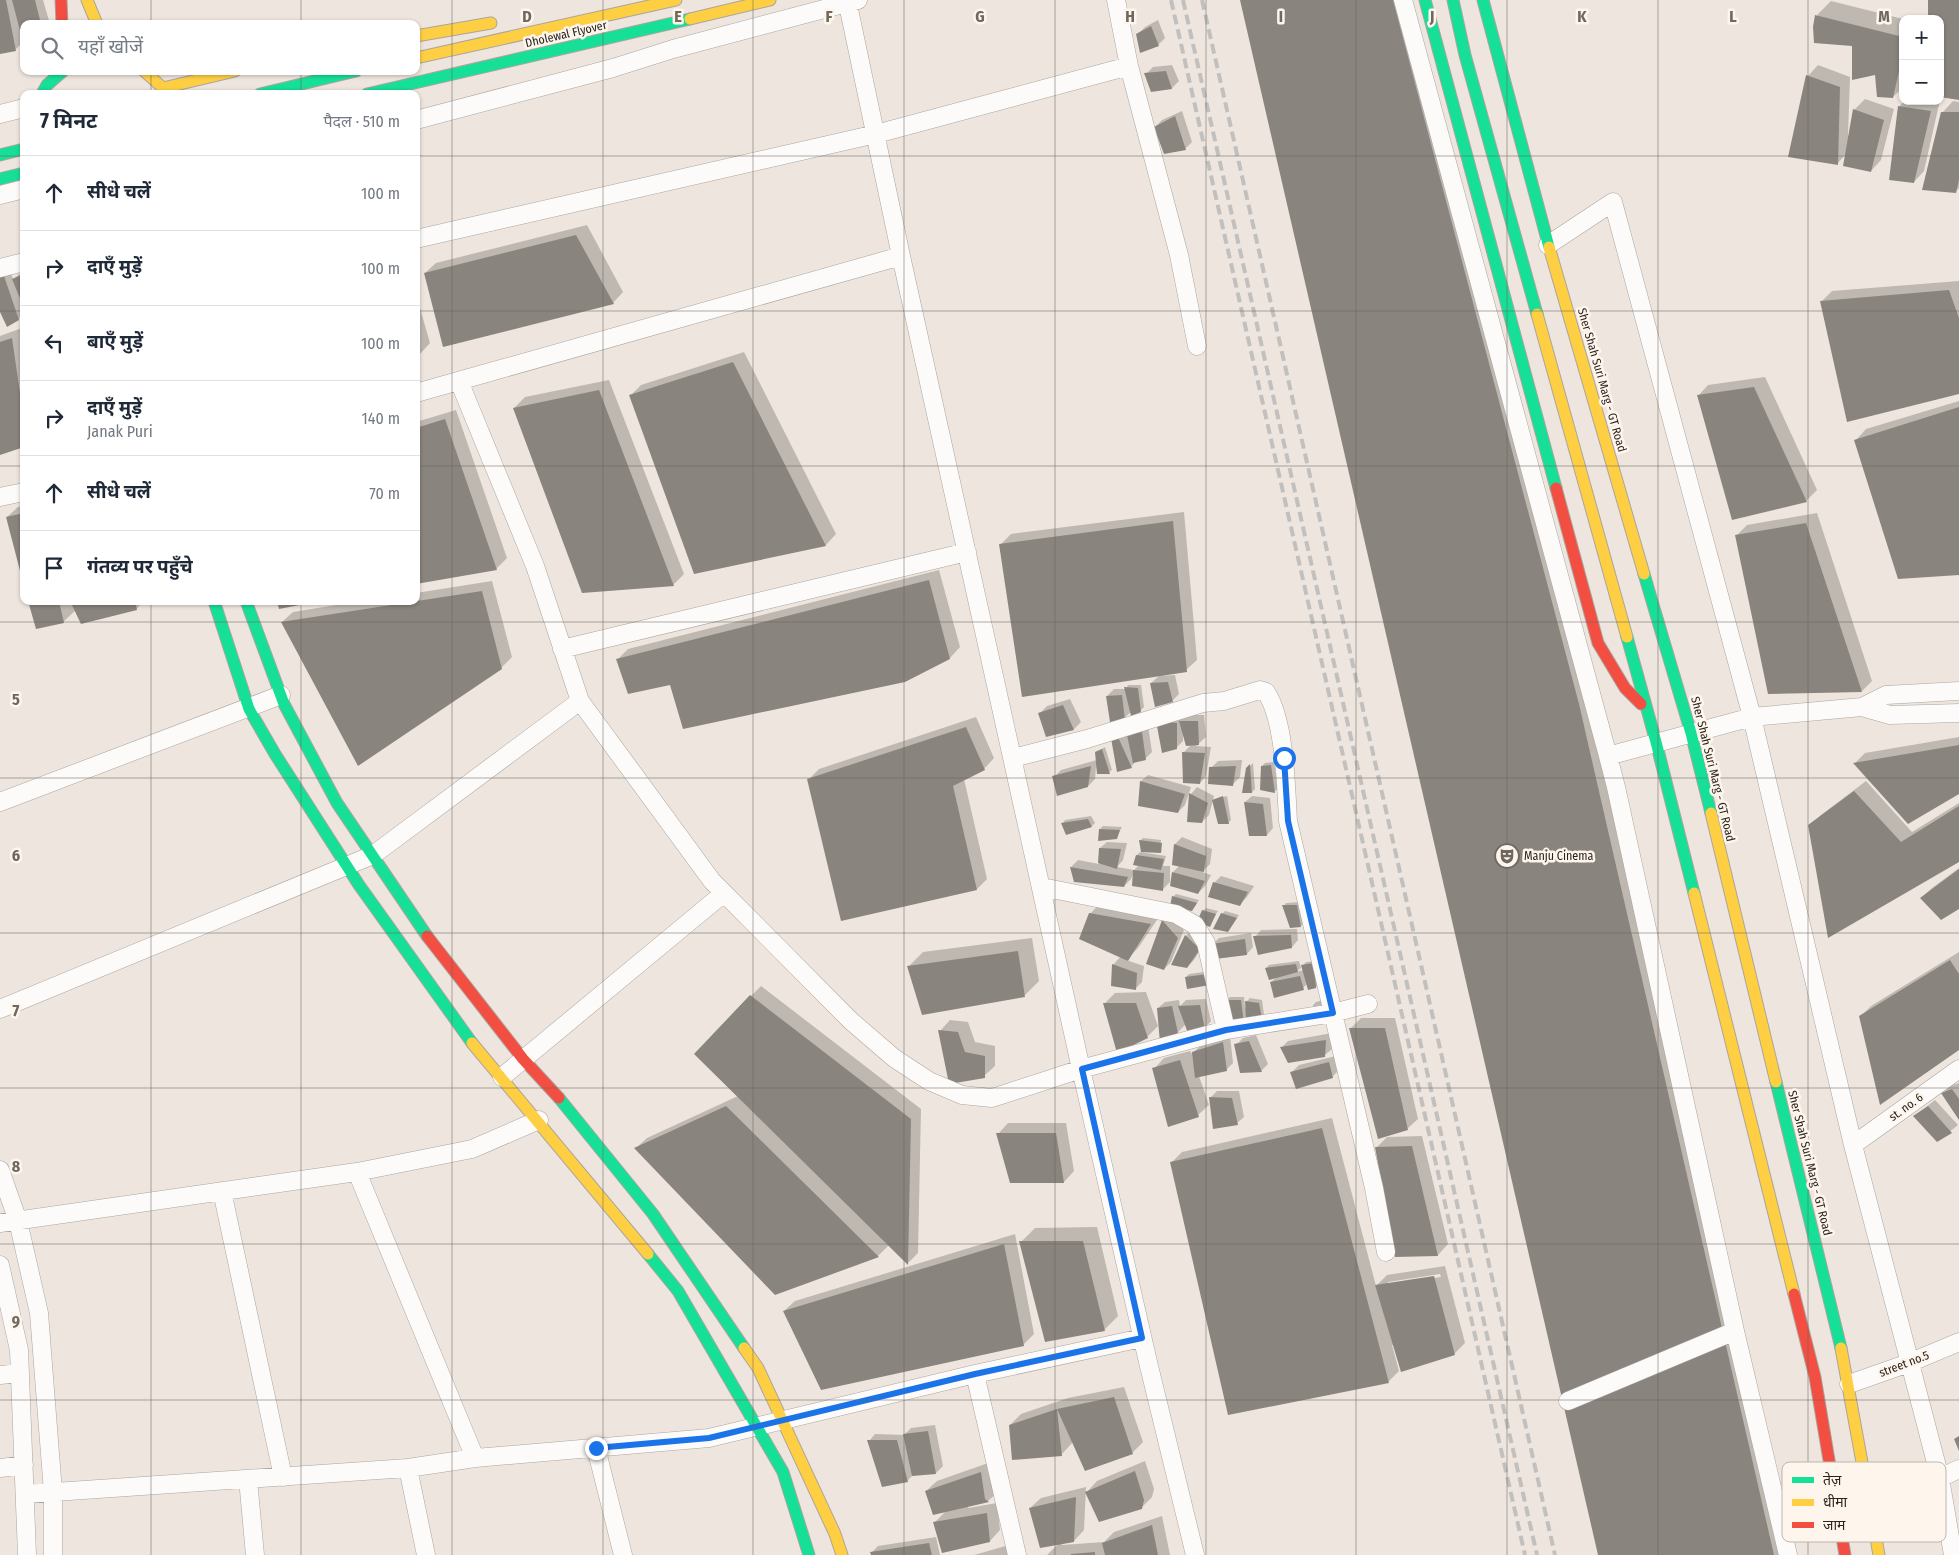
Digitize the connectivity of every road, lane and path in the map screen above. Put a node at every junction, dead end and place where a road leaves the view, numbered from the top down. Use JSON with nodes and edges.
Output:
{"nodes":[{"id":1,"x":61,"y":0,"type":"edge"},
{"id":2,"x":87,"y":0,"type":"edge"},
{"id":3,"x":676,"y":0,"type":"edge"},
{"id":4,"x":770,"y":0,"type":"edge"},
{"id":5,"x":1116,"y":0,"type":"edge"},
{"id":6,"x":1403,"y":0,"type":"edge"},
{"id":7,"x":1425,"y":0,"type":"edge"},
{"id":8,"x":1453,"y":0,"type":"edge"},
{"id":9,"x":1483,"y":0,"type":"edge"},
{"id":10,"x":851,"y":1,"type":"edge"},
{"id":11,"x":568,"y":14,"type":"dead end"},
{"id":12,"x":62,"y":20,"type":"edge"},
{"id":13,"x":95,"y":20,"type":"edge"},
{"id":14,"x":584,"y":20,"type":"junction"},
{"id":15,"x":502,"y":21,"type":"dead end"},
{"id":16,"x":420,"y":35,"type":"edge"},
{"id":17,"x":588,"y":43,"type":"junction"},
{"id":18,"x":420,"y":57,"type":"edge"},
{"id":19,"x":578,"y":57,"type":"dead end"},
{"id":20,"x":1129,"y":66,"type":"junction"},
{"id":21,"x":58,"y":75,"type":"edge"},
{"id":22,"x":148,"y":75,"type":"edge"},
{"id":23,"x":221,"y":75,"type":"edge"},
{"id":24,"x":339,"y":75,"type":"edge"},
{"id":25,"x":44,"y":90,"type":"edge"},
{"id":26,"x":164,"y":90,"type":"edge"},
{"id":27,"x":168,"y":90,"type":"edge"},
{"id":28,"x":277,"y":90,"type":"edge"},
{"id":29,"x":383,"y":90,"type":"edge"},
{"id":30,"x":20,"y":109,"type":"edge"},
{"id":31,"x":0,"y":114,"type":"edge"},
{"id":32,"x":420,"y":119,"type":"edge"},
{"id":33,"x":876,"y":134,"type":"junction"},
{"id":34,"x":20,"y":150,"type":"edge"},
{"id":35,"x":0,"y":155,"type":"edge"},
{"id":36,"x":20,"y":175,"type":"edge"},
{"id":37,"x":0,"y":179,"type":"edge"},
{"id":38,"x":20,"y":190,"type":"edge"},
{"id":39,"x":0,"y":195,"type":"edge"},
{"id":40,"x":420,"y":239,"type":"edge"},
{"id":41,"x":1548,"y":245,"type":"junction"},
{"id":42,"x":901,"y":256,"type":"junction"},
{"id":43,"x":20,"y":263,"type":"edge"},
{"id":44,"x":0,"y":268,"type":"edge"},
{"id":45,"x":1197,"y":346,"type":"dead end"},
{"id":46,"x":459,"y":381,"type":"junction"},
{"id":47,"x":420,"y":391,"type":"edge"},
{"id":48,"x":20,"y":493,"type":"edge"},
{"id":49,"x":0,"y":497,"type":"edge"},
{"id":50,"x":967,"y":552,"type":"junction"},
{"id":51,"x":215,"y":605,"type":"edge"},
{"id":52,"x":247,"y":605,"type":"edge"},
{"id":53,"x":562,"y":649,"type":"junction"},
{"id":54,"x":1959,"y":691,"type":"edge"},
{"id":55,"x":281,"y":695,"type":"junction"},
{"id":56,"x":580,"y":701,"type":"junction"},
{"id":57,"x":1862,"y":707,"type":"junction"},
{"id":58,"x":249,"y":708,"type":"junction"},
{"id":59,"x":1647,"y":710,"type":"junction"},
{"id":60,"x":1959,"y":713,"type":"edge"},
{"id":61,"x":1752,"y":717,"type":"junction"},
{"id":62,"x":1691,"y":734,"type":"junction"},
{"id":63,"x":1656,"y":742,"type":"junction"},
{"id":64,"x":1608,"y":756,"type":"junction"},
{"id":65,"x":1013,"y":758,"type":"junction"},
{"id":66,"x":0,"y":802,"type":"edge"},
{"id":67,"x":372,"y":855,"type":"junction"},
{"id":68,"x":348,"y":866,"type":"junction"},
{"id":69,"x":1042,"y":887,"type":"junction"},
{"id":70,"x":724,"y":892,"type":"junction"},
{"id":71,"x":1368,"y":1004,"type":"dead end"},
{"id":72,"x":0,"y":1009,"type":"edge"},
{"id":73,"x":1333,"y":1013,"type":"junction"},
{"id":74,"x":1226,"y":1030,"type":"junction"},
{"id":75,"x":523,"y":1059,"type":"junction"},
{"id":76,"x":1082,"y":1069,"type":"junction"},
{"id":77,"x":1959,"y":1069,"type":"edge"},
{"id":78,"x":502,"y":1077,"type":"junction"},
{"id":79,"x":539,"y":1120,"type":"junction"},
{"id":80,"x":1853,"y":1145,"type":"junction"},
{"id":81,"x":0,"y":1170,"type":"edge"},
{"id":82,"x":357,"y":1172,"type":"junction"},
{"id":83,"x":222,"y":1191,"type":"junction"},
{"id":84,"x":18,"y":1220,"type":"junction"},
{"id":85,"x":0,"y":1223,"type":"edge"},
{"id":86,"x":1386,"y":1252,"type":"dead end"},
{"id":87,"x":1,"y":1274,"type":"edge"},
{"id":88,"x":1735,"y":1331,"type":"junction"},
{"id":89,"x":1142,"y":1338,"type":"junction"},
{"id":90,"x":1959,"y":1342,"type":"edge"},
{"id":91,"x":1909,"y":1363,"type":"junction"},
{"id":92,"x":20,"y":1373,"type":"junction"},
{"id":93,"x":975,"y":1374,"type":"junction"},
{"id":94,"x":0,"y":1375,"type":"edge"},
{"id":95,"x":1849,"y":1384,"type":"junction"},
{"id":96,"x":1568,"y":1401,"type":"dead end"},
{"id":97,"x":783,"y":1419,"type":"junction"},
{"id":98,"x":757,"y":1426,"type":"junction"},
{"id":99,"x":596,"y":1448,"type":"junction"},
{"id":100,"x":475,"y":1458,"type":"junction"},
{"id":101,"x":1829,"y":1462,"type":"edge"},
{"id":102,"x":1863,"y":1462,"type":"edge"},
{"id":103,"x":1936,"y":1462,"type":"edge"},
{"id":104,"x":24,"y":1465,"type":"junction"},
{"id":105,"x":0,"y":1468,"type":"edge"},
{"id":106,"x":408,"y":1468,"type":"junction"},
{"id":107,"x":1959,"y":1469,"type":"edge"},
{"id":108,"x":1946,"y":1475,"type":"edge"},
{"id":109,"x":283,"y":1476,"type":"junction"},
{"id":110,"x":248,"y":1479,"type":"junction"},
{"id":111,"x":52,"y":1492,"type":"junction"},
{"id":112,"x":25,"y":1494,"type":"junction"},
{"id":113,"x":1946,"y":1514,"type":"edge"},
{"id":114,"x":1782,"y":1530,"type":"edge"},
{"id":115,"x":1785,"y":1542,"type":"edge"},
{"id":116,"x":1843,"y":1542,"type":"edge"},
{"id":117,"x":1877,"y":1542,"type":"edge"},
{"id":118,"x":27,"y":1555,"type":"edge"},
{"id":119,"x":53,"y":1555,"type":"edge"},
{"id":120,"x":255,"y":1555,"type":"edge"},
{"id":121,"x":426,"y":1555,"type":"edge"},
{"id":122,"x":623,"y":1555,"type":"edge"},
{"id":123,"x":810,"y":1555,"type":"edge"},
{"id":124,"x":842,"y":1555,"type":"edge"},
{"id":125,"x":1017,"y":1555,"type":"edge"},
{"id":126,"x":1195,"y":1555,"type":"edge"},
{"id":127,"x":1788,"y":1555,"type":"edge"},
{"id":128,"x":1845,"y":1555,"type":"edge"},
{"id":129,"x":1879,"y":1555,"type":"edge"},
{"id":130,"x":1953,"y":1555,"type":"edge"}],
"edges":[{"from":1,"to":12,"type":"main road"},
{"from":2,"to":13,"type":"main road"},
{"from":3,"to":14,"type":"main road","name":"Dholewal Flyover"},
{"from":4,"to":17,"type":"main road","name":"Dholewal Flyover"},
{"from":5,"to":20,"type":"street"},
{"from":6,"to":64,"type":"street"},
{"from":7,"to":59,"type":"main road"},
{"from":8,"to":59,"type":"main road"},
{"from":9,"to":41,"type":"main road","name":"Sher Shah Suri Marg - GT Road"},
{"from":10,"to":32,"type":"street"},
{"from":10,"to":33,"type":"street"},
{"from":11,"to":14,"type":"main road"},
{"from":14,"to":18,"type":"main road","name":"Dholewal Flyover"},
{"from":15,"to":16,"type":"main road"},
{"from":17,"to":19,"type":"main road"},
{"from":17,"to":29,"type":"main road","name":"Dholewal Flyover"},
{"from":20,"to":33,"type":"street"},
{"from":20,"to":45,"type":"street"},
{"from":21,"to":25,"type":"main road"},
{"from":22,"to":26,"type":"main road"},
{"from":23,"to":27,"type":"main road"},
{"from":24,"to":28,"type":"main road"},
{"from":30,"to":31,"type":"street"},
{"from":33,"to":40,"type":"street"},
{"from":33,"to":42,"type":"street"},
{"from":34,"to":35,"type":"main road"},
{"from":36,"to":37,"type":"main road"},
{"from":38,"to":39,"type":"street"},
{"from":41,"to":61,"type":"street"},
{"from":41,"to":62,"type":"main road","name":"Sher Shah Suri Marg - GT Road"},
{"from":42,"to":46,"type":"street"},
{"from":42,"to":50,"type":"street"},
{"from":43,"to":44,"type":"street"},
{"from":46,"to":47,"type":"street"},
{"from":46,"to":53,"type":"street"},
{"from":48,"to":49,"type":"street"},
{"from":50,"to":53,"type":"street"},
{"from":50,"to":65,"type":"street"},
{"from":51,"to":58,"type":"main road"},
{"from":52,"to":55,"type":"main road"},
{"from":53,"to":56,"type":"street"},
{"from":54,"to":57,"type":"street"},
{"from":55,"to":58,"type":"street"},
{"from":55,"to":67,"type":"main road"},
{"from":56,"to":67,"type":"street"},
{"from":56,"to":70,"type":"street"},
{"from":57,"to":60,"type":"street"},
{"from":57,"to":61,"type":"street"},
{"from":58,"to":66,"type":"street"},
{"from":58,"to":68,"type":"main road"},
{"from":59,"to":63,"type":"main road"},
{"from":61,"to":62,"type":"street"},
{"from":61,"to":80,"type":"street"},
{"from":62,"to":63,"type":"street"},
{"from":62,"to":95,"type":"main road","name":"Sher Shah Suri Marg - GT Road"},
{"from":63,"to":64,"type":"street"},
{"from":63,"to":101,"type":"main road"},
{"from":64,"to":88,"type":"street"},
{"from":65,"to":69,"type":"street"},
{"from":65,"to":73,"type":"street"},
{"from":67,"to":68,"type":"street"},
{"from":67,"to":75,"type":"main road"},
{"from":68,"to":72,"type":"street"},
{"from":68,"to":78,"type":"main road"},
{"from":69,"to":74,"type":"street"},
{"from":69,"to":76,"type":"street"},
{"from":70,"to":75,"type":"street"},
{"from":70,"to":76,"type":"street"},
{"from":71,"to":73,"type":"street"},
{"from":73,"to":74,"type":"street"},
{"from":73,"to":86,"type":"street"},
{"from":74,"to":76,"type":"street"},
{"from":75,"to":78,"type":"street"},
{"from":75,"to":97,"type":"main road"},
{"from":76,"to":89,"type":"street"},
{"from":77,"to":80,"type":"street","name":"st. no. 6"},
{"from":78,"to":79,"type":"main road"},
{"from":79,"to":82,"type":"street"},
{"from":79,"to":98,"type":"main road"},
{"from":80,"to":91,"type":"street"},
{"from":81,"to":84,"type":"street"},
{"from":82,"to":83,"type":"street"},
{"from":82,"to":100,"type":"street"},
{"from":83,"to":84,"type":"street"},
{"from":83,"to":109,"type":"street"},
{"from":84,"to":85,"type":"street"},
{"from":84,"to":111,"type":"street"},
{"from":87,"to":92,"type":"street"},
{"from":88,"to":96,"type":"street"},
{"from":88,"to":114,"type":"street"},
{"from":89,"to":93,"type":"street"},
{"from":89,"to":126,"type":"street"},
{"from":90,"to":91,"type":"street","name":"street no.5"},
{"from":91,"to":95,"type":"street","name":"street no.5"},
{"from":91,"to":103,"type":"street"},
{"from":92,"to":94,"type":"street"},
{"from":92,"to":104,"type":"street"},
{"from":93,"to":97,"type":"street"},
{"from":93,"to":125,"type":"street"},
{"from":95,"to":102,"type":"main road","name":"Sher Shah Suri Marg - GT Road"},
{"from":97,"to":98,"type":"street"},
{"from":97,"to":124,"type":"main road"},
{"from":98,"to":99,"type":"street"},
{"from":98,"to":123,"type":"main road"},
{"from":99,"to":100,"type":"street"},
{"from":99,"to":122,"type":"street"},
{"from":100,"to":106,"type":"street"},
{"from":104,"to":105,"type":"street"},
{"from":104,"to":112,"type":"street"},
{"from":106,"to":109,"type":"street"},
{"from":106,"to":121,"type":"street"},
{"from":107,"to":108,"type":"street"},
{"from":109,"to":110,"type":"street"},
{"from":110,"to":111,"type":"street"},
{"from":110,"to":120,"type":"street"},
{"from":111,"to":112,"type":"street"},
{"from":111,"to":119,"type":"street"},
{"from":112,"to":118,"type":"street"},
{"from":113,"to":130,"type":"street"},
{"from":115,"to":127,"type":"street"},
{"from":116,"to":128,"type":"main road"},
{"from":117,"to":129,"type":"main road","name":"Sher Shah Suri Marg - GT Road"}]}
